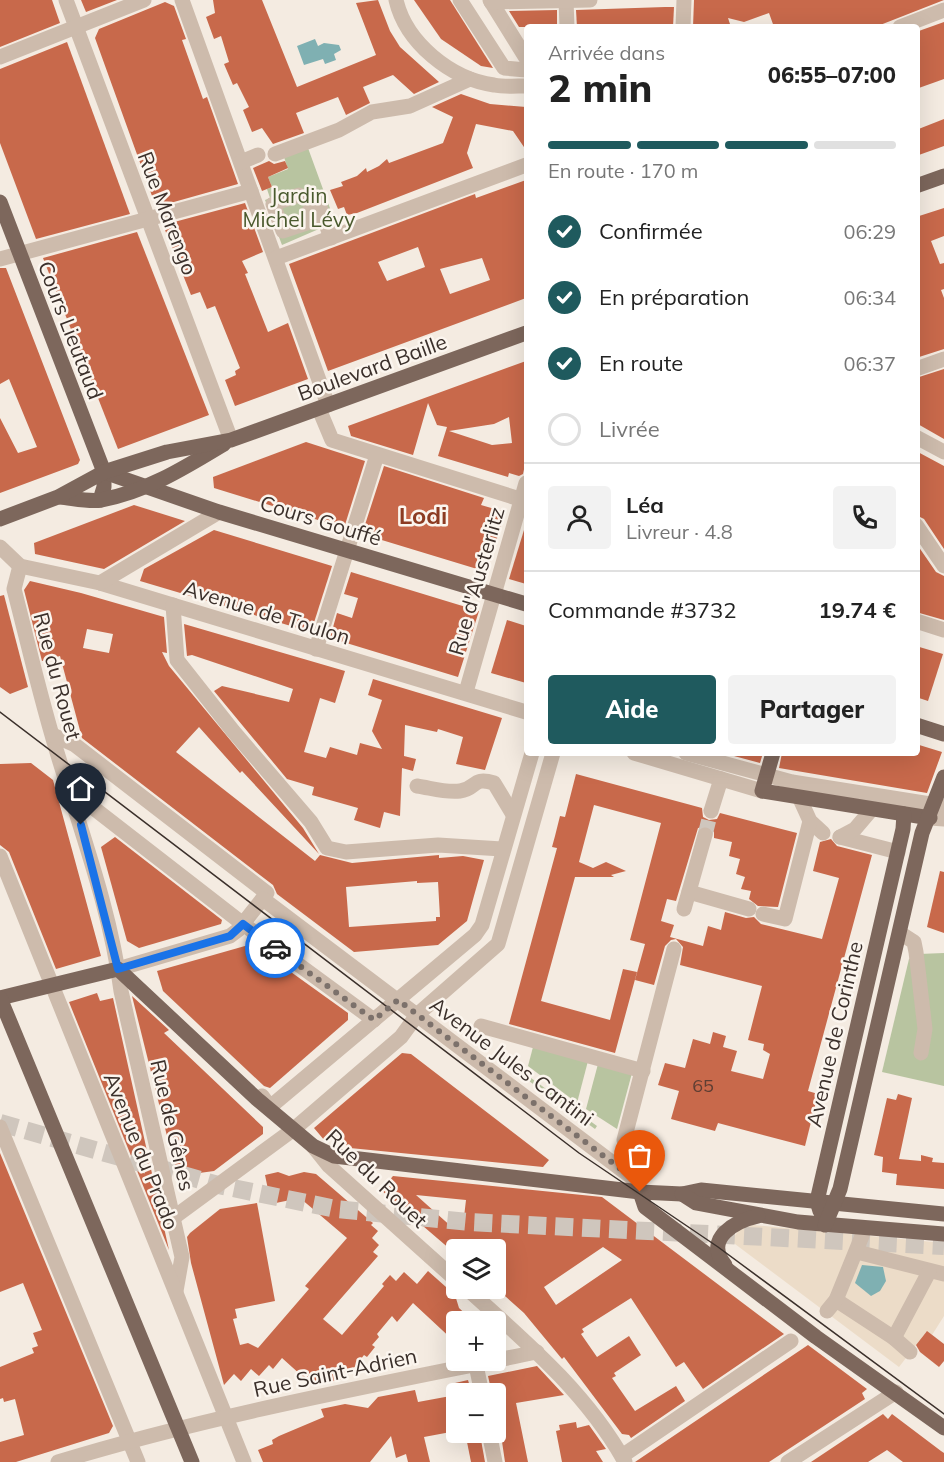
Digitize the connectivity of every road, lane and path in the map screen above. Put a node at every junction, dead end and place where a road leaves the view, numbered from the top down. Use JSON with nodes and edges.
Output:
{"nodes":[{"id":1,"x":66,"y":0,"type":"edge"},
{"id":2,"x":144,"y":0,"type":"edge"},
{"id":3,"x":182,"y":0,"type":"edge"},
{"id":4,"x":396,"y":0,"type":"edge"},
{"id":5,"x":460,"y":0,"type":"edge"},
{"id":6,"x":566,"y":0,"type":"edge"},
{"id":7,"x":590,"y":0,"type":"edge"},
{"id":8,"x":684,"y":0,"type":"edge"},
{"id":9,"x":490,"y":1,"type":"edge"},
{"id":10,"x":944,"y":10,"type":"edge"},
{"id":11,"x":567,"y":24,"type":"edge"},
{"id":12,"x":683,"y":24,"type":"edge"},
{"id":13,"x":908,"y":24,"type":"edge"},
{"id":14,"x":76,"y":27,"type":"junction"},
{"id":15,"x":524,"y":55,"type":"edge"},
{"id":16,"x":0,"y":57,"type":"edge"},
{"id":17,"x":524,"y":70,"type":"edge"},
{"id":18,"x":470,"y":79,"type":"junction"},
{"id":19,"x":524,"y":86,"type":"edge"},
{"id":20,"x":275,"y":154,"type":"dead end"},
{"id":21,"x":258,"y":155,"type":"dead end"},
{"id":22,"x":241,"y":162,"type":"junction"},
{"id":23,"x":524,"y":166,"type":"edge"},
{"id":24,"x":944,"y":176,"type":"edge"},
{"id":25,"x":920,"y":185,"type":"edge"},
{"id":26,"x":252,"y":191,"type":"junction"},
{"id":27,"x":299,"y":195,"type":"dead end"},
{"id":28,"x":0,"y":202,"type":"edge"},
{"id":29,"x":147,"y":219,"type":"junction"},
{"id":30,"x":331,"y":238,"type":"junction"},
{"id":31,"x":20,"y":254,"type":"junction"},
{"id":32,"x":276,"y":258,"type":"junction"},
{"id":33,"x":0,"y":259,"type":"edge"},
{"id":34,"x":524,"y":334,"type":"edge"},
{"id":35,"x":944,"y":358,"type":"edge"},
{"id":36,"x":920,"y":367,"type":"edge"},
{"id":37,"x":324,"y":407,"type":"junction"},
{"id":38,"x":920,"y":439,"type":"edge"},
{"id":39,"x":231,"y":440,"type":"junction"},
{"id":40,"x":944,"y":452,"type":"edge"},
{"id":41,"x":377,"y":455,"type":"junction"},
{"id":42,"x":104,"y":472,"type":"junction"},
{"id":43,"x":143,"y":486,"type":"junction"},
{"id":44,"x":58,"y":497,"type":"junction"},
{"id":45,"x":100,"y":500,"type":"junction"},
{"id":46,"x":524,"y":501,"type":"edge"},
{"id":47,"x":219,"y":512,"type":"junction"},
{"id":48,"x":0,"y":519,"type":"edge"},
{"id":49,"x":920,"y":531,"type":"edge"},
{"id":50,"x":0,"y":547,"type":"edge"},
{"id":51,"x":348,"y":550,"type":"junction"},
{"id":52,"x":21,"y":566,"type":"junction"},
{"id":53,"x":944,"y":566,"type":"edge"},
{"id":54,"x":100,"y":583,"type":"junction"},
{"id":55,"x":495,"y":594,"type":"junction"},
{"id":56,"x":524,"y":603,"type":"edge"},
{"id":57,"x":173,"y":605,"type":"junction"},
{"id":58,"x":920,"y":622,"type":"edge"},
{"id":59,"x":944,"y":630,"type":"edge"},
{"id":60,"x":316,"y":649,"type":"junction"},
{"id":61,"x":466,"y":692,"type":"junction"},
{"id":62,"x":524,"y":711,"type":"edge"},
{"id":63,"x":920,"y":726,"type":"edge"},
{"id":64,"x":944,"y":734,"type":"edge"},
{"id":65,"x":53,"y":735,"type":"junction"},
{"id":66,"x":531,"y":756,"type":"edge"},
{"id":67,"x":552,"y":756,"type":"edge"},
{"id":68,"x":644,"y":756,"type":"edge"},
{"id":69,"x":696,"y":756,"type":"edge"},
{"id":70,"x":772,"y":756,"type":"edge"},
{"id":71,"x":766,"y":776,"type":"junction"},
{"id":72,"x":944,"y":777,"type":"edge"},
{"id":73,"x":721,"y":779,"type":"junction"},
{"id":74,"x":417,"y":786,"type":"dead end"},
{"id":75,"x":69,"y":789,"type":"junction"},
{"id":76,"x":762,"y":791,"type":"junction"},
{"id":77,"x":800,"y":799,"type":"junction"},
{"id":78,"x":872,"y":809,"type":"junction"},
{"id":79,"x":711,"y":811,"type":"tunnel mouth"},
{"id":80,"x":938,"y":812,"type":"edge"},
{"id":81,"x":512,"y":813,"type":"junction"},
{"id":82,"x":904,"y":814,"type":"junction"},
{"id":83,"x":810,"y":821,"type":"junction"},
{"id":84,"x":823,"y":833,"type":"dead end"},
{"id":85,"x":705,"y":835,"type":"tunnel mouth"},
{"id":86,"x":502,"y":849,"type":"junction"},
{"id":87,"x":898,"y":852,"type":"junction"},
{"id":88,"x":0,"y":856,"type":"edge"},
{"id":89,"x":917,"y":857,"type":"junction"},
{"id":90,"x":690,"y":892,"type":"junction"},
{"id":91,"x":263,"y":899,"type":"junction"},
{"id":92,"x":684,"y":909,"type":"dead end"},
{"id":93,"x":243,"y":924,"type":"junction"},
{"id":94,"x":900,"y":933,"type":"junction"},
{"id":95,"x":674,"y":950,"type":"dead end"},
{"id":96,"x":118,"y":969,"type":"junction"},
{"id":97,"x":53,"y":986,"type":"junction"},
{"id":98,"x":0,"y":998,"type":"edge"},
{"id":99,"x":398,"y":1000,"type":"junction"},
{"id":100,"x":417,"y":1015,"type":"junction"},
{"id":101,"x":374,"y":1020,"type":"junction"},
{"id":102,"x":481,"y":1026,"type":"dead end"},
{"id":103,"x":921,"y":1053,"type":"dead end"},
{"id":104,"x":643,"y":1071,"type":"junction"},
{"id":105,"x":270,"y":1107,"type":"junction"},
{"id":106,"x":0,"y":1127,"type":"edge"},
{"id":107,"x":294,"y":1129,"type":"junction"},
{"id":108,"x":624,"y":1140,"type":"dead end"},
{"id":109,"x":313,"y":1146,"type":"junction"},
{"id":110,"x":640,"y":1192,"type":"junction"},
{"id":111,"x":682,"y":1194,"type":"junction"},
{"id":112,"x":817,"y":1201,"type":"junction"},
{"id":113,"x":836,"y":1202,"type":"junction"},
{"id":114,"x":766,"y":1214,"type":"junction"},
{"id":115,"x":944,"y":1214,"type":"edge"},
{"id":116,"x":173,"y":1218,"type":"junction"},
{"id":117,"x":825,"y":1225,"type":"junction"},
{"id":118,"x":944,"y":1234,"type":"edge"},
{"id":119,"x":862,"y":1236,"type":"dead end"},
{"id":120,"x":857,"y":1252,"type":"junction"},
{"id":121,"x":729,"y":1270,"type":"junction"},
{"id":122,"x":446,"y":1271,"type":"edge"},
{"id":123,"x":937,"y":1273,"type":"edge"},
{"id":124,"x":176,"y":1291,"type":"junction"},
{"id":125,"x":478,"y":1299,"type":"edge"},
{"id":126,"x":894,"y":1338,"type":"junction"},
{"id":127,"x":791,"y":1341,"type":"dead end"},
{"id":128,"x":537,"y":1352,"type":"junction"},
{"id":129,"x":910,"y":1352,"type":"dead end"},
{"id":130,"x":506,"y":1359,"type":"edge"},
{"id":131,"x":447,"y":1371,"type":"edge"},
{"id":132,"x":896,"y":1392,"type":"junction"},
{"id":133,"x":226,"y":1417,"type":"junction"},
{"id":134,"x":944,"y":1428,"type":"edge"},
{"id":135,"x":178,"y":1429,"type":"junction"},
{"id":136,"x":128,"y":1441,"type":"junction"},
{"id":137,"x":491,"y":1443,"type":"edge"},
{"id":138,"x":624,"y":1459,"type":"edge"},
{"id":139,"x":58,"y":1462,"type":"edge"},
{"id":140,"x":138,"y":1462,"type":"edge"},
{"id":141,"x":192,"y":1462,"type":"edge"},
{"id":142,"x":244,"y":1462,"type":"edge"},
{"id":143,"x":495,"y":1462,"type":"edge"},
{"id":144,"x":788,"y":1462,"type":"edge"}],
"edges":[{"from":1,"to":14,"type":"street","name":"Rue Marengo"},
{"from":2,"to":14,"type":"street"},
{"from":3,"to":22,"type":"street"},
{"from":4,"to":18,"type":"street"},
{"from":5,"to":17,"type":"street"},
{"from":6,"to":7,"type":"street"},
{"from":6,"to":9,"type":"street"},
{"from":6,"to":11,"type":"street"},
{"from":8,"to":12,"type":"street"},
{"from":9,"to":15,"type":"street"},
{"from":10,"to":13,"type":"street"},
{"from":14,"to":16,"type":"street"},
{"from":14,"to":29,"type":"street","name":"Rue Marengo"},
{"from":18,"to":19,"type":"street"},
{"from":18,"to":20,"type":"street"},
{"from":21,"to":22,"type":"street"},
{"from":22,"to":26,"type":"street"},
{"from":23,"to":30,"type":"street"},
{"from":24,"to":25,"type":"main road"},
{"from":26,"to":29,"type":"street"},
{"from":26,"to":32,"type":"street"},
{"from":27,"to":30,"type":"street"},
{"from":28,"to":31,"type":"main road","name":"Cours Lieutaud"},
{"from":29,"to":31,"type":"street"},
{"from":29,"to":39,"type":"street","name":"Rue Marengo"},
{"from":30,"to":32,"type":"street"},
{"from":31,"to":33,"type":"street"},
{"from":31,"to":42,"type":"main road","name":"Cours Lieutaud"},
{"from":32,"to":37,"type":"street"},
{"from":34,"to":37,"type":"main road","name":"Boulevard Baille"},
{"from":35,"to":36,"type":"street"},
{"from":37,"to":39,"type":"main road","name":"Boulevard Baille"},
{"from":37,"to":41,"type":"street"},
{"from":38,"to":40,"type":"street"},
{"from":39,"to":42,"type":"main road","name":"Boulevard Baille"},
{"from":39,"to":43,"type":"main road","name":"Boulevard Baille"},
{"from":41,"to":46,"type":"street"},
{"from":41,"to":51,"type":"street"},
{"from":42,"to":43,"type":"main road","name":"Cours Gouffé"},
{"from":42,"to":44,"type":"main road","name":"Boulevard Baille"},
{"from":42,"to":45,"type":"main road"},
{"from":43,"to":45,"type":"main road","name":"Boulevard Baille"},
{"from":43,"to":47,"type":"main road","name":"Cours Gouffé"},
{"from":44,"to":45,"type":"main road","name":"Boulevard Baille"},
{"from":44,"to":48,"type":"main road","name":"Boulevard Baille"},
{"from":46,"to":55,"type":"street","name":"Rue d'Austerlitz"},
{"from":47,"to":51,"type":"main road","name":"Cours Gouffé"},
{"from":47,"to":54,"type":"street"},
{"from":49,"to":53,"type":"street"},
{"from":50,"to":52,"type":"street","name":"Avenue de Toulon"},
{"from":51,"to":55,"type":"main road","name":"Cours Gouffé"},
{"from":51,"to":60,"type":"street"},
{"from":52,"to":54,"type":"street","name":"Avenue de Toulon"},
{"from":52,"to":65,"type":"street","name":"Rue du Rouet"},
{"from":54,"to":57,"type":"street","name":"Avenue de Toulon"},
{"from":55,"to":56,"type":"main road","name":"Cours Gouffé"},
{"from":55,"to":61,"type":"street","name":"Rue d'Austerlitz"},
{"from":57,"to":60,"type":"street","name":"Avenue de Toulon"},
{"from":57,"to":86,"type":"street"},
{"from":58,"to":59,"type":"street"},
{"from":60,"to":61,"type":"street","name":"Avenue de Toulon"},
{"from":61,"to":62,"type":"street","name":"Avenue de Toulon"},
{"from":63,"to":64,"type":"main road"},
{"from":65,"to":75,"type":"street","name":"Rue du Rouet"},
{"from":65,"to":91,"type":"street","name":"Avenue Jules Cantini"},
{"from":66,"to":81,"type":"street"},
{"from":67,"to":100,"type":"street"},
{"from":68,"to":73,"type":"street"},
{"from":69,"to":71,"type":"street"},
{"from":70,"to":71,"type":"main road"},
{"from":71,"to":76,"type":"main road"},
{"from":71,"to":80,"type":"street"},
{"from":72,"to":80,"type":"main road","name":"Avenue de Corinthe"},
{"from":73,"to":76,"type":"street"},
{"from":73,"to":79,"type":"street"},
{"from":74,"to":81,"type":"street"},
{"from":75,"to":93,"type":"street"},
{"from":75,"to":96,"type":"street","name":"Rue du Rouet"},
{"from":76,"to":77,"type":"main road"},
{"from":77,"to":78,"type":"main road"},
{"from":77,"to":83,"type":"street"},
{"from":78,"to":82,"type":"main road"},
{"from":78,"to":87,"type":"street"},
{"from":80,"to":82,"type":"main road"},
{"from":80,"to":89,"type":"main road","name":"Avenue de Corinthe"},
{"from":81,"to":86,"type":"street"},
{"from":82,"to":87,"type":"main road","name":"Avenue de Corinthe"},
{"from":83,"to":84,"type":"street"},
{"from":83,"to":90,"type":"street"},
{"from":85,"to":90,"type":"street"},
{"from":86,"to":99,"type":"street"},
{"from":87,"to":89,"type":"main road"},
{"from":87,"to":112,"type":"main road","name":"Avenue de Corinthe"},
{"from":88,"to":97,"type":"street","name":"Avenue du Prado"},
{"from":89,"to":94,"type":"main road","name":"Avenue de Corinthe"},
{"from":90,"to":92,"type":"street"},
{"from":91,"to":93,"type":"street"},
{"from":91,"to":99,"type":"street","name":"Avenue Jules Cantini"},
{"from":93,"to":96,"type":"street"},
{"from":93,"to":101,"type":"street"},
{"from":94,"to":103,"type":"street"},
{"from":94,"to":113,"type":"main road","name":"Avenue de Corinthe"},
{"from":95,"to":104,"type":"street"},
{"from":96,"to":97,"type":"main road"},
{"from":96,"to":105,"type":"main road","name":"Rue du Rouet"},
{"from":96,"to":116,"type":"street","name":"Rue de Gênes"},
{"from":97,"to":98,"type":"main road"},
{"from":97,"to":124,"type":"street","name":"Avenue du Prado"},
{"from":98,"to":135,"type":"main road"},
{"from":99,"to":100,"type":"street","name":"Avenue Jules Cantini"},
{"from":99,"to":101,"type":"street"},
{"from":100,"to":107,"type":"street"},
{"from":100,"to":110,"type":"street","name":"Avenue Jules Cantini"},
{"from":101,"to":105,"type":"street"},
{"from":102,"to":104,"type":"street"},
{"from":104,"to":108,"type":"street"},
{"from":105,"to":107,"type":"main road","name":"Rue du Rouet"},
{"from":106,"to":136,"type":"street"},
{"from":107,"to":109,"type":"main road","name":"Rue du Rouet"},
{"from":107,"to":116,"type":"street"},
{"from":109,"to":110,"type":"main road"},
{"from":109,"to":122,"type":"street","name":"Rue du Rouet"},
{"from":110,"to":111,"type":"main road"},
{"from":110,"to":121,"type":"main road","name":"Avenue Jules Cantini"},
{"from":111,"to":112,"type":"main road"},
{"from":111,"to":114,"type":"main road"},
{"from":112,"to":113,"type":"main road"},
{"from":112,"to":117,"type":"main road"},
{"from":113,"to":115,"type":"main road"},
{"from":113,"to":117,"type":"main road","name":"Avenue de Corinthe"},
{"from":114,"to":117,"type":"main road"},
{"from":114,"to":121,"type":"main road"},
{"from":116,"to":124,"type":"street","name":"Rue de Gênes"},
{"from":117,"to":118,"type":"main road"},
{"from":119,"to":120,"type":"street"},
{"from":120,"to":123,"type":"street"},
{"from":120,"to":126,"type":"street"},
{"from":121,"to":132,"type":"main road","name":"Avenue Jules Cantini"},
{"from":123,"to":126,"type":"street"},
{"from":124,"to":133,"type":"street","name":"Avenue du Prado"},
{"from":125,"to":128,"type":"street"},
{"from":126,"to":129,"type":"street"},
{"from":127,"to":138,"type":"street"},
{"from":128,"to":130,"type":"street","name":"Rue Saint-Adrien"},
{"from":128,"to":138,"type":"street"},
{"from":131,"to":133,"type":"street","name":"Rue Saint-Adrien"},
{"from":132,"to":134,"type":"main road","name":"Avenue Jules Cantini"},
{"from":132,"to":144,"type":"street"},
{"from":133,"to":135,"type":"street","name":"Rue Saint-Adrien"},
{"from":133,"to":142,"type":"street","name":"Avenue du Prado"},
{"from":135,"to":136,"type":"street","name":"Rue Saint-Adrien"},
{"from":135,"to":141,"type":"main road"},
{"from":136,"to":139,"type":"street","name":"Rue Saint-Adrien"},
{"from":136,"to":140,"type":"street"},
{"from":137,"to":143,"type":"street"}]}
